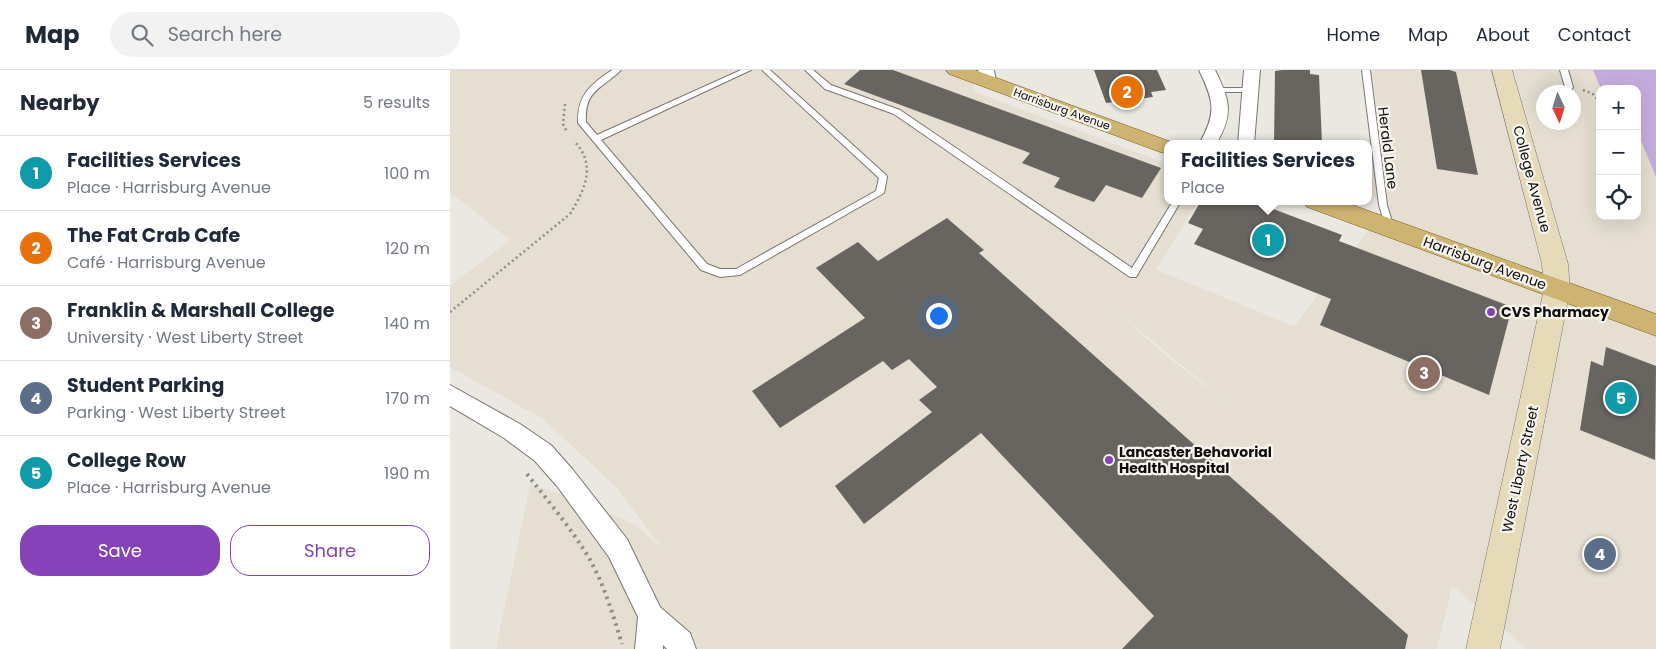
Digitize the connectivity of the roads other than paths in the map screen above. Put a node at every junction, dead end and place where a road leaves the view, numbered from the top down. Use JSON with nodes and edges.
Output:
{"nodes":[{"id":1,"x":616,"y":70,"type":"edge"},
{"id":2,"x":748,"y":70,"type":"edge"},
{"id":3,"x":766,"y":70,"type":"edge"},
{"id":4,"x":809,"y":70,"type":"edge"},
{"id":5,"x":956,"y":70,"type":"edge"},
{"id":6,"x":1206,"y":70,"type":"edge"},
{"id":7,"x":1252,"y":70,"type":"edge"},
{"id":8,"x":1366,"y":70,"type":"edge"},
{"id":9,"x":1502,"y":70,"type":"edge"},
{"id":10,"x":1564,"y":70,"type":"edge"},
{"id":11,"x":987,"y":76,"type":"edge"},
{"id":12,"x":1568,"y":85,"type":"edge"},
{"id":13,"x":1217,"y":90,"type":"junction"},
{"id":14,"x":1251,"y":90,"type":"junction"},
{"id":15,"x":596,"y":139,"type":"junction"},
{"id":16,"x":1209,"y":140,"type":"edge"},
{"id":17,"x":1246,"y":140,"type":"edge"},
{"id":18,"x":1164,"y":145,"type":"edge"},
{"id":19,"x":1175,"y":205,"type":"edge"},
{"id":20,"x":1326,"y":205,"type":"edge"},
{"id":21,"x":1390,"y":228,"type":"junction"},
{"id":22,"x":1557,"y":289,"type":"junction"},
{"id":23,"x":1656,"y":325,"type":"edge"},
{"id":24,"x":450,"y":394,"type":"edge"},
{"id":25,"x":651,"y":616,"type":"junction"},
{"id":26,"x":649,"y":649,"type":"edge"},
{"id":27,"x":682,"y":649,"type":"edge"},
{"id":28,"x":1483,"y":649,"type":"edge"}],
"edges":[{"from":1,"to":15,"type":"lane"},
{"from":2,"to":15,"type":"lane"},
{"from":3,"to":15,"type":"lane"},
{"from":4,"to":19,"type":"lane"},
{"from":5,"to":11,"type":"main road","name":"Harrisburg Avenue"},
{"from":6,"to":13,"type":"street"},
{"from":7,"to":14,"type":"street"},
{"from":8,"to":21,"type":"lane","name":"Herald Lane"},
{"from":9,"to":22,"type":"main road","name":"College Avenue"},
{"from":10,"to":12,"type":"lane"},
{"from":11,"to":18,"type":"main road","name":"Harrisburg Avenue"},
{"from":13,"to":14,"type":"lane"},
{"from":13,"to":16,"type":"street"},
{"from":14,"to":17,"type":"street"},
{"from":20,"to":21,"type":"main road","name":"Harrisburg Avenue"},
{"from":21,"to":22,"type":"main road","name":"Harrisburg Avenue"},
{"from":22,"to":23,"type":"main road","name":"Harrisburg Avenue"},
{"from":22,"to":28,"type":"main road","name":"West Liberty Street"},
{"from":24,"to":25,"type":"street"},
{"from":25,"to":26,"type":"street"},
{"from":25,"to":27,"type":"street"}]}
